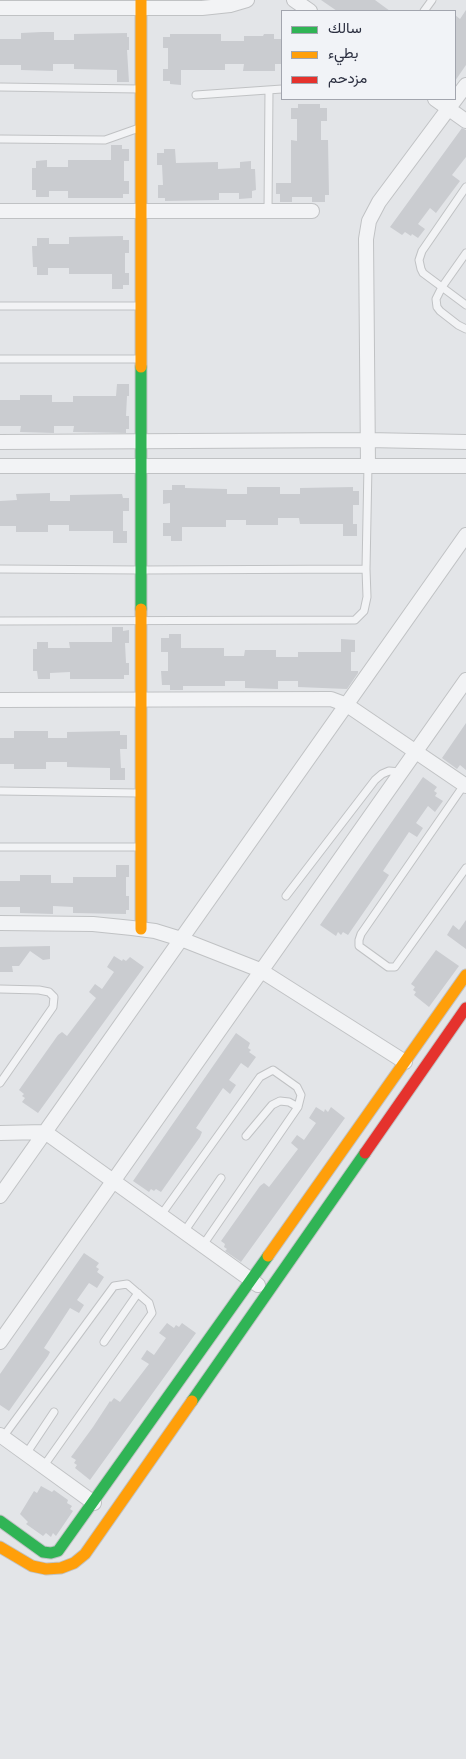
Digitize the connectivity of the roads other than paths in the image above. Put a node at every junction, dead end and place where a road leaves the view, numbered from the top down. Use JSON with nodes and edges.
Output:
{"nodes":[{"id":1,"x":246,"y":0,"type":"edge"},
{"id":2,"x":294,"y":0,"type":"edge"},
{"id":3,"x":141,"y":4,"type":"edge"},
{"id":4,"x":0,"y":8,"type":"edge"},
{"id":5,"x":309,"y":10,"type":"edge"},
{"id":6,"x":466,"y":85,"type":"edge"},
{"id":7,"x":0,"y":87,"type":"edge"},
{"id":8,"x":140,"y":89,"type":"junction"},
{"id":9,"x":269,"y":90,"type":"junction"},
{"id":10,"x":281,"y":90,"type":"edge"},
{"id":11,"x":196,"y":95,"type":"dead end"},
{"id":12,"x":456,"y":99,"type":"edge"},
{"id":13,"x":437,"y":100,"type":"edge"},
{"id":14,"x":455,"y":100,"type":"edge"},
{"id":15,"x":449,"y":108,"type":"junction"},
{"id":16,"x":466,"y":121,"type":"edge"},
{"id":17,"x":140,"y":128,"type":"junction"},
{"id":18,"x":0,"y":139,"type":"edge"},
{"id":19,"x":466,"y":187,"type":"edge"},
{"id":20,"x":0,"y":211,"type":"edge"},
{"id":21,"x":140,"y":211,"type":"junction"},
{"id":22,"x":268,"y":211,"type":"junction"},
{"id":23,"x":312,"y":211,"type":"dead end"},
{"id":24,"x":466,"y":253,"type":"edge"},
{"id":25,"x":442,"y":287,"type":"junction"},
{"id":26,"x":466,"y":305,"type":"edge"},
{"id":27,"x":0,"y":306,"type":"edge"},
{"id":28,"x":140,"y":306,"type":"junction"},
{"id":29,"x":466,"y":328,"type":"edge"},
{"id":30,"x":0,"y":359,"type":"edge"},
{"id":31,"x":140,"y":359,"type":"junction"},
{"id":32,"x":141,"y":440,"type":"junction"},
{"id":33,"x":368,"y":440,"type":"junction"},
{"id":34,"x":0,"y":442,"type":"edge"},
{"id":35,"x":466,"y":442,"type":"edge"},
{"id":36,"x":368,"y":465,"type":"junction"},
{"id":37,"x":0,"y":466,"type":"edge"},
{"id":38,"x":141,"y":466,"type":"junction"},
{"id":39,"x":466,"y":466,"type":"edge"},
{"id":40,"x":466,"y":535,"type":"edge"},
{"id":41,"x":0,"y":568,"type":"edge"},
{"id":42,"x":366,"y":569,"type":"junction"},
{"id":43,"x":142,"y":570,"type":"junction"},
{"id":44,"x":0,"y":621,"type":"edge"},
{"id":45,"x":142,"y":621,"type":"junction"},
{"id":46,"x":466,"y":680,"type":"edge"},
{"id":47,"x":0,"y":700,"type":"edge"},
{"id":48,"x":142,"y":700,"type":"junction"},
{"id":49,"x":346,"y":705,"type":"junction"},
{"id":50,"x":415,"y":752,"type":"junction"},
{"id":51,"x":401,"y":772,"type":"junction"},
{"id":52,"x":465,"y":786,"type":"edge"},
{"id":53,"x":0,"y":791,"type":"edge"},
{"id":54,"x":142,"y":793,"type":"junction"},
{"id":55,"x":0,"y":847,"type":"edge"},
{"id":56,"x":142,"y":847,"type":"junction"},
{"id":57,"x":466,"y":868,"type":"edge"},
{"id":58,"x":286,"y":896,"type":"dead end"},
{"id":59,"x":0,"y":922,"type":"edge"},
{"id":60,"x":141,"y":929,"type":"junction"},
{"id":61,"x":181,"y":939,"type":"junction"},
{"id":62,"x":260,"y":970,"type":"junction"},
{"id":63,"x":466,"y":975,"type":"edge"},
{"id":64,"x":0,"y":989,"type":"edge"},
{"id":65,"x":466,"y":1008,"type":"edge"},
{"id":66,"x":405,"y":1062,"type":"junction"},
{"id":67,"x":0,"y":1083,"type":"edge"},
{"id":68,"x":298,"y":1107,"type":"junction"},
{"id":69,"x":45,"y":1132,"type":"junction"},
{"id":70,"x":0,"y":1133,"type":"edge"},
{"id":71,"x":246,"y":1136,"type":"dead end"},
{"id":72,"x":221,"y":1178,"type":"dead end"},
{"id":73,"x":113,"y":1181,"type":"junction"},
{"id":74,"x":0,"y":1196,"type":"edge"},
{"id":75,"x":161,"y":1215,"type":"junction"},
{"id":76,"x":184,"y":1232,"type":"junction"},
{"id":77,"x":203,"y":1245,"type":"junction"},
{"id":78,"x":250,"y":1279,"type":"junction"},
{"id":79,"x":268,"y":1292,"type":"junction"},
{"id":80,"x":138,"y":1293,"type":"junction"},
{"id":81,"x":0,"y":1342,"type":"edge"},
{"id":82,"x":104,"y":1342,"type":"dead end"},
{"id":83,"x":54,"y":1412,"type":"dead end"},
{"id":84,"x":2,"y":1436,"type":"edge"},
{"id":85,"x":26,"y":1454,"type":"junction"},
{"id":86,"x":43,"y":1467,"type":"junction"},
{"id":87,"x":94,"y":1503,"type":"junction"},
{"id":88,"x":0,"y":1521,"type":"edge"},
{"id":89,"x":0,"y":1547,"type":"edge"}],
"edges":[{"from":1,"to":3,"type":"street"},
{"from":2,"to":5,"type":"street"},
{"from":3,"to":4,"type":"street"},
{"from":3,"to":8,"type":"street"},
{"from":6,"to":12,"type":"street"},
{"from":7,"to":8,"type":"lane"},
{"from":8,"to":17,"type":"street"},
{"from":9,"to":10,"type":"lane"},
{"from":9,"to":11,"type":"lane"},
{"from":9,"to":22,"type":"lane"},
{"from":13,"to":15,"type":"street"},
{"from":14,"to":15,"type":"street"},
{"from":15,"to":16,"type":"street"},
{"from":15,"to":33,"type":"street"},
{"from":17,"to":18,"type":"lane"},
{"from":17,"to":21,"type":"street"},
{"from":19,"to":25,"type":"lane"},
{"from":20,"to":21,"type":"street"},
{"from":21,"to":22,"type":"street"},
{"from":21,"to":28,"type":"street"},
{"from":22,"to":23,"type":"street"},
{"from":24,"to":25,"type":"lane"},
{"from":25,"to":26,"type":"lane"},
{"from":25,"to":29,"type":"lane"},
{"from":27,"to":28,"type":"lane"},
{"from":28,"to":31,"type":"street"},
{"from":30,"to":31,"type":"lane"},
{"from":31,"to":32,"type":"street"},
{"from":32,"to":33,"type":"street"},
{"from":32,"to":34,"type":"street"},
{"from":32,"to":38,"type":"street"},
{"from":33,"to":35,"type":"street"},
{"from":33,"to":36,"type":"street"},
{"from":36,"to":38,"type":"street"},
{"from":36,"to":39,"type":"street"},
{"from":36,"to":42,"type":"lane"},
{"from":37,"to":38,"type":"street"},
{"from":38,"to":43,"type":"street"},
{"from":40,"to":49,"type":"street"},
{"from":41,"to":43,"type":"lane"},
{"from":42,"to":43,"type":"lane"},
{"from":42,"to":45,"type":"lane"},
{"from":43,"to":45,"type":"street"},
{"from":44,"to":45,"type":"lane"},
{"from":45,"to":48,"type":"street"},
{"from":46,"to":50,"type":"street"},
{"from":47,"to":48,"type":"street"},
{"from":48,"to":49,"type":"street"},
{"from":48,"to":54,"type":"street"},
{"from":49,"to":50,"type":"street"},
{"from":49,"to":61,"type":"street"},
{"from":50,"to":51,"type":"street"},
{"from":50,"to":52,"type":"street"},
{"from":51,"to":58,"type":"lane"},
{"from":51,"to":62,"type":"street"},
{"from":52,"to":57,"type":"lane"},
{"from":53,"to":54,"type":"lane"},
{"from":54,"to":56,"type":"street"},
{"from":55,"to":56,"type":"lane"},
{"from":56,"to":60,"type":"street"},
{"from":59,"to":60,"type":"street"},
{"from":60,"to":61,"type":"street"},
{"from":61,"to":62,"type":"street"},
{"from":61,"to":69,"type":"street"},
{"from":62,"to":66,"type":"street"},
{"from":62,"to":73,"type":"street"},
{"from":63,"to":66,"type":"street"},
{"from":64,"to":67,"type":"lane"},
{"from":65,"to":79,"type":"street"},
{"from":66,"to":78,"type":"street"},
{"from":68,"to":71,"type":"lane"},
{"from":68,"to":75,"type":"lane"},
{"from":68,"to":77,"type":"lane"},
{"from":69,"to":70,"type":"street"},
{"from":69,"to":73,"type":"street"},
{"from":69,"to":74,"type":"street"},
{"from":72,"to":76,"type":"lane"},
{"from":73,"to":75,"type":"street"},
{"from":73,"to":81,"type":"street"},
{"from":75,"to":76,"type":"street"},
{"from":76,"to":77,"type":"street"},
{"from":77,"to":78,"type":"street"},
{"from":78,"to":79,"type":"street"},
{"from":78,"to":87,"type":"street"},
{"from":79,"to":89,"type":"street"},
{"from":80,"to":82,"type":"lane"},
{"from":80,"to":84,"type":"lane"},
{"from":80,"to":86,"type":"lane"},
{"from":83,"to":85,"type":"lane"},
{"from":84,"to":85,"type":"street"},
{"from":85,"to":86,"type":"street"},
{"from":86,"to":87,"type":"street"},
{"from":87,"to":88,"type":"street"}]}
